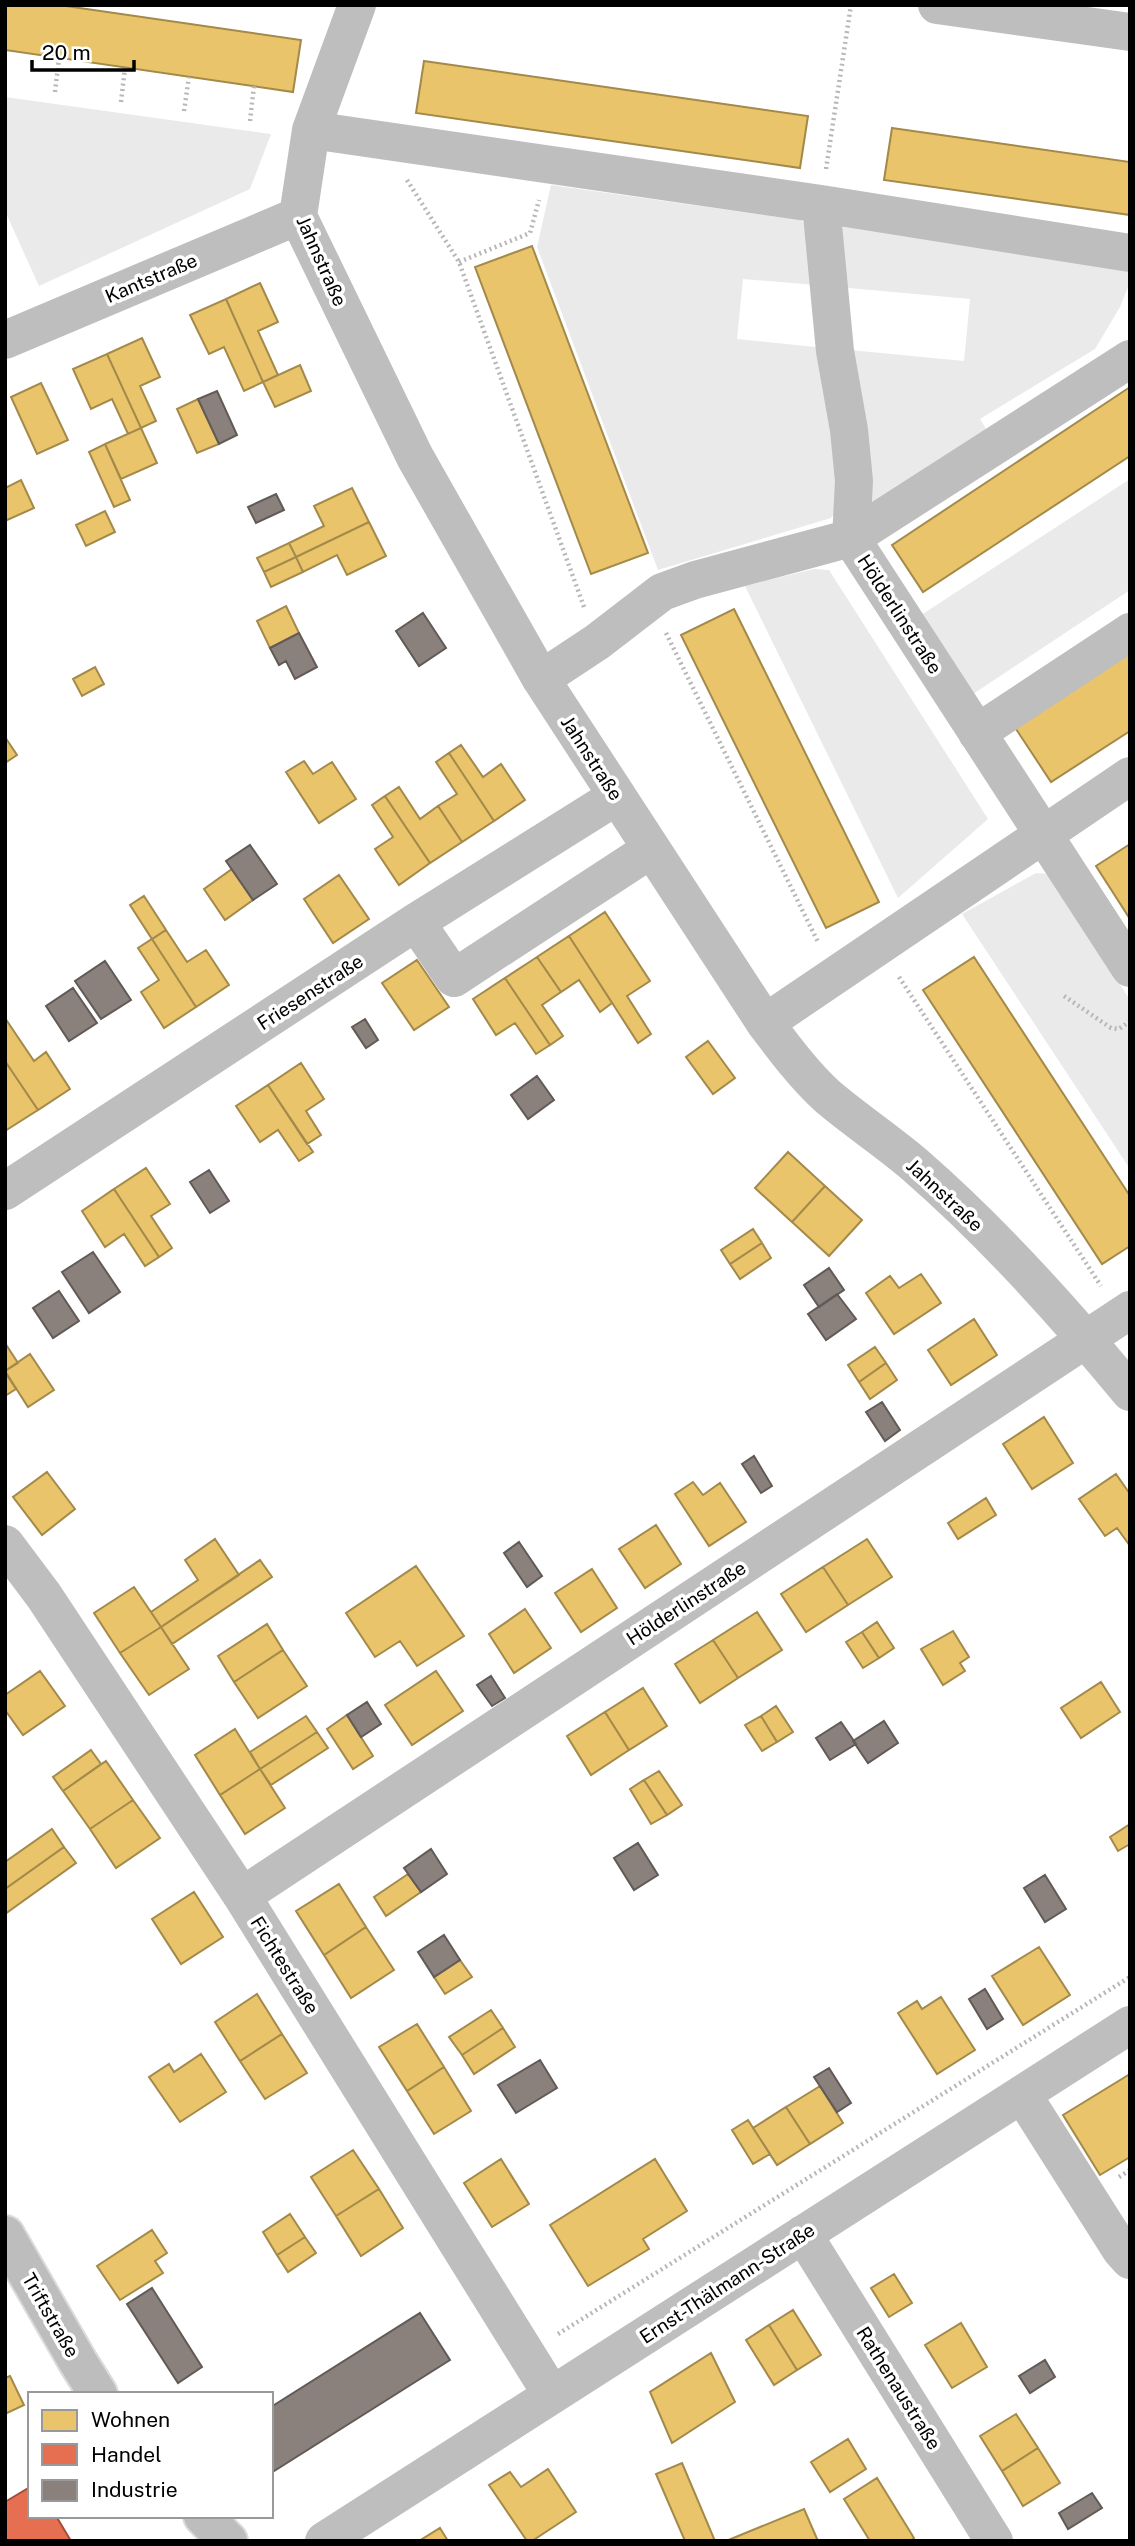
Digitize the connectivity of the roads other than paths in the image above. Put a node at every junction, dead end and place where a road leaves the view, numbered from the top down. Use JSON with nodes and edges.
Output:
{"nodes":[{"id":1,"x":358,"y":5,"type":"edge"},
{"id":2,"x":937,"y":5,"type":"edge"},
{"id":3,"x":1130,"y":32,"type":"edge"},
{"id":4,"x":310,"y":130,"type":"junction"},
{"id":5,"x":821,"y":204,"type":"junction"},
{"id":6,"x":298,"y":216,"type":"junction"},
{"id":7,"x":1130,"y":253,"type":"edge"},
{"id":8,"x":5,"y":340,"type":"edge"},
{"id":9,"x":1130,"y":359,"type":"edge"},
{"id":10,"x":851,"y":538,"type":"junction"},
{"id":11,"x":1130,"y":632,"type":"edge"},
{"id":12,"x":541,"y":679,"type":"junction"},
{"id":13,"x":977,"y":733,"type":"junction"},
{"id":14,"x":1130,"y":776,"type":"edge"},
{"id":15,"x":617,"y":796,"type":"junction"},
{"id":16,"x":1042,"y":835,"type":"junction"},
{"id":17,"x":650,"y":850,"type":"junction"},
{"id":18,"x":416,"y":922,"type":"junction"},
{"id":19,"x":1130,"y":968,"type":"edge"},
{"id":20,"x":765,"y":1023,"type":"junction"},
{"id":21,"x":5,"y":1191,"type":"edge"},
{"id":22,"x":1125,"y":1313,"type":"edge"},
{"id":23,"x":1086,"y":1339,"type":"junction"},
{"id":24,"x":1130,"y":1392,"type":"edge"},
{"id":25,"x":5,"y":1544,"type":"edge"},
{"id":26,"x":242,"y":1896,"type":"junction"},
{"id":27,"x":1130,"y":2025,"type":"edge"},
{"id":28,"x":1022,"y":2094,"type":"junction"},
{"id":29,"x":803,"y":2234,"type":"junction"},
{"id":30,"x":5,"y":2235,"type":"edge"},
{"id":31,"x":1130,"y":2260,"type":"edge"},
{"id":32,"x":97,"y":2392,"type":"edge"},
{"id":33,"x":552,"y":2395,"type":"junction"},
{"id":34,"x":205,"y":2518,"type":"edge"},
{"id":35,"x":228,"y":2541,"type":"edge"},
{"id":36,"x":324,"y":2541,"type":"edge"},
{"id":37,"x":994,"y":2541,"type":"edge"}],
"edges":[{"from":1,"to":4,"type":"street","name":"Jahnstraße"},
{"from":2,"to":3,"type":"street"},
{"from":4,"to":5,"type":"street"},
{"from":4,"to":6,"type":"street","name":"Jahnstraße"},
{"from":5,"to":7,"type":"street"},
{"from":5,"to":10,"type":"street"},
{"from":6,"to":8,"type":"street","name":"Kantstraße"},
{"from":6,"to":12,"type":"street","name":"Jahnstraße"},
{"from":9,"to":10,"type":"street","name":"Hölderlinstraße"},
{"from":10,"to":12,"type":"street"},
{"from":10,"to":13,"type":"street","name":"Hölderlinstraße"},
{"from":11,"to":13,"type":"street"},
{"from":12,"to":15,"type":"street","name":"Jahnstraße"},
{"from":13,"to":16,"type":"street","name":"Hölderlinstraße"},
{"from":14,"to":16,"type":"street"},
{"from":15,"to":17,"type":"street","name":"Jahnstraße"},
{"from":15,"to":18,"type":"street","name":"Friesenstraße"},
{"from":16,"to":19,"type":"street","name":"Hölderlinstraße"},
{"from":16,"to":20,"type":"street"},
{"from":17,"to":18,"type":"street"},
{"from":17,"to":20,"type":"street","name":"Jahnstraße"},
{"from":18,"to":21,"type":"street","name":"Friesenstraße"},
{"from":20,"to":23,"type":"street","name":"Jahnstraße"},
{"from":22,"to":23,"type":"street","name":"Hölderlinstraße"},
{"from":23,"to":24,"type":"street","name":"Jahnstraße"},
{"from":23,"to":26,"type":"street","name":"Hölderlinstraße"},
{"from":25,"to":26,"type":"street","name":"Fichtestraße"},
{"from":26,"to":33,"type":"street","name":"Fichtestraße"},
{"from":27,"to":28,"type":"street","name":"Ernst-Thälmann-Straße"},
{"from":28,"to":29,"type":"street","name":"Ernst-Thälmann-Straße"},
{"from":28,"to":31,"type":"street"},
{"from":29,"to":33,"type":"street","name":"Ernst-Thälmann-Straße"},
{"from":29,"to":37,"type":"street","name":"Rathenaustraße"},
{"from":30,"to":32,"type":"main road","name":"Triftstraße"},
{"from":33,"to":36,"type":"street","name":"Ernst-Thälmann-Straße"},
{"from":34,"to":35,"type":"main road"}]}
